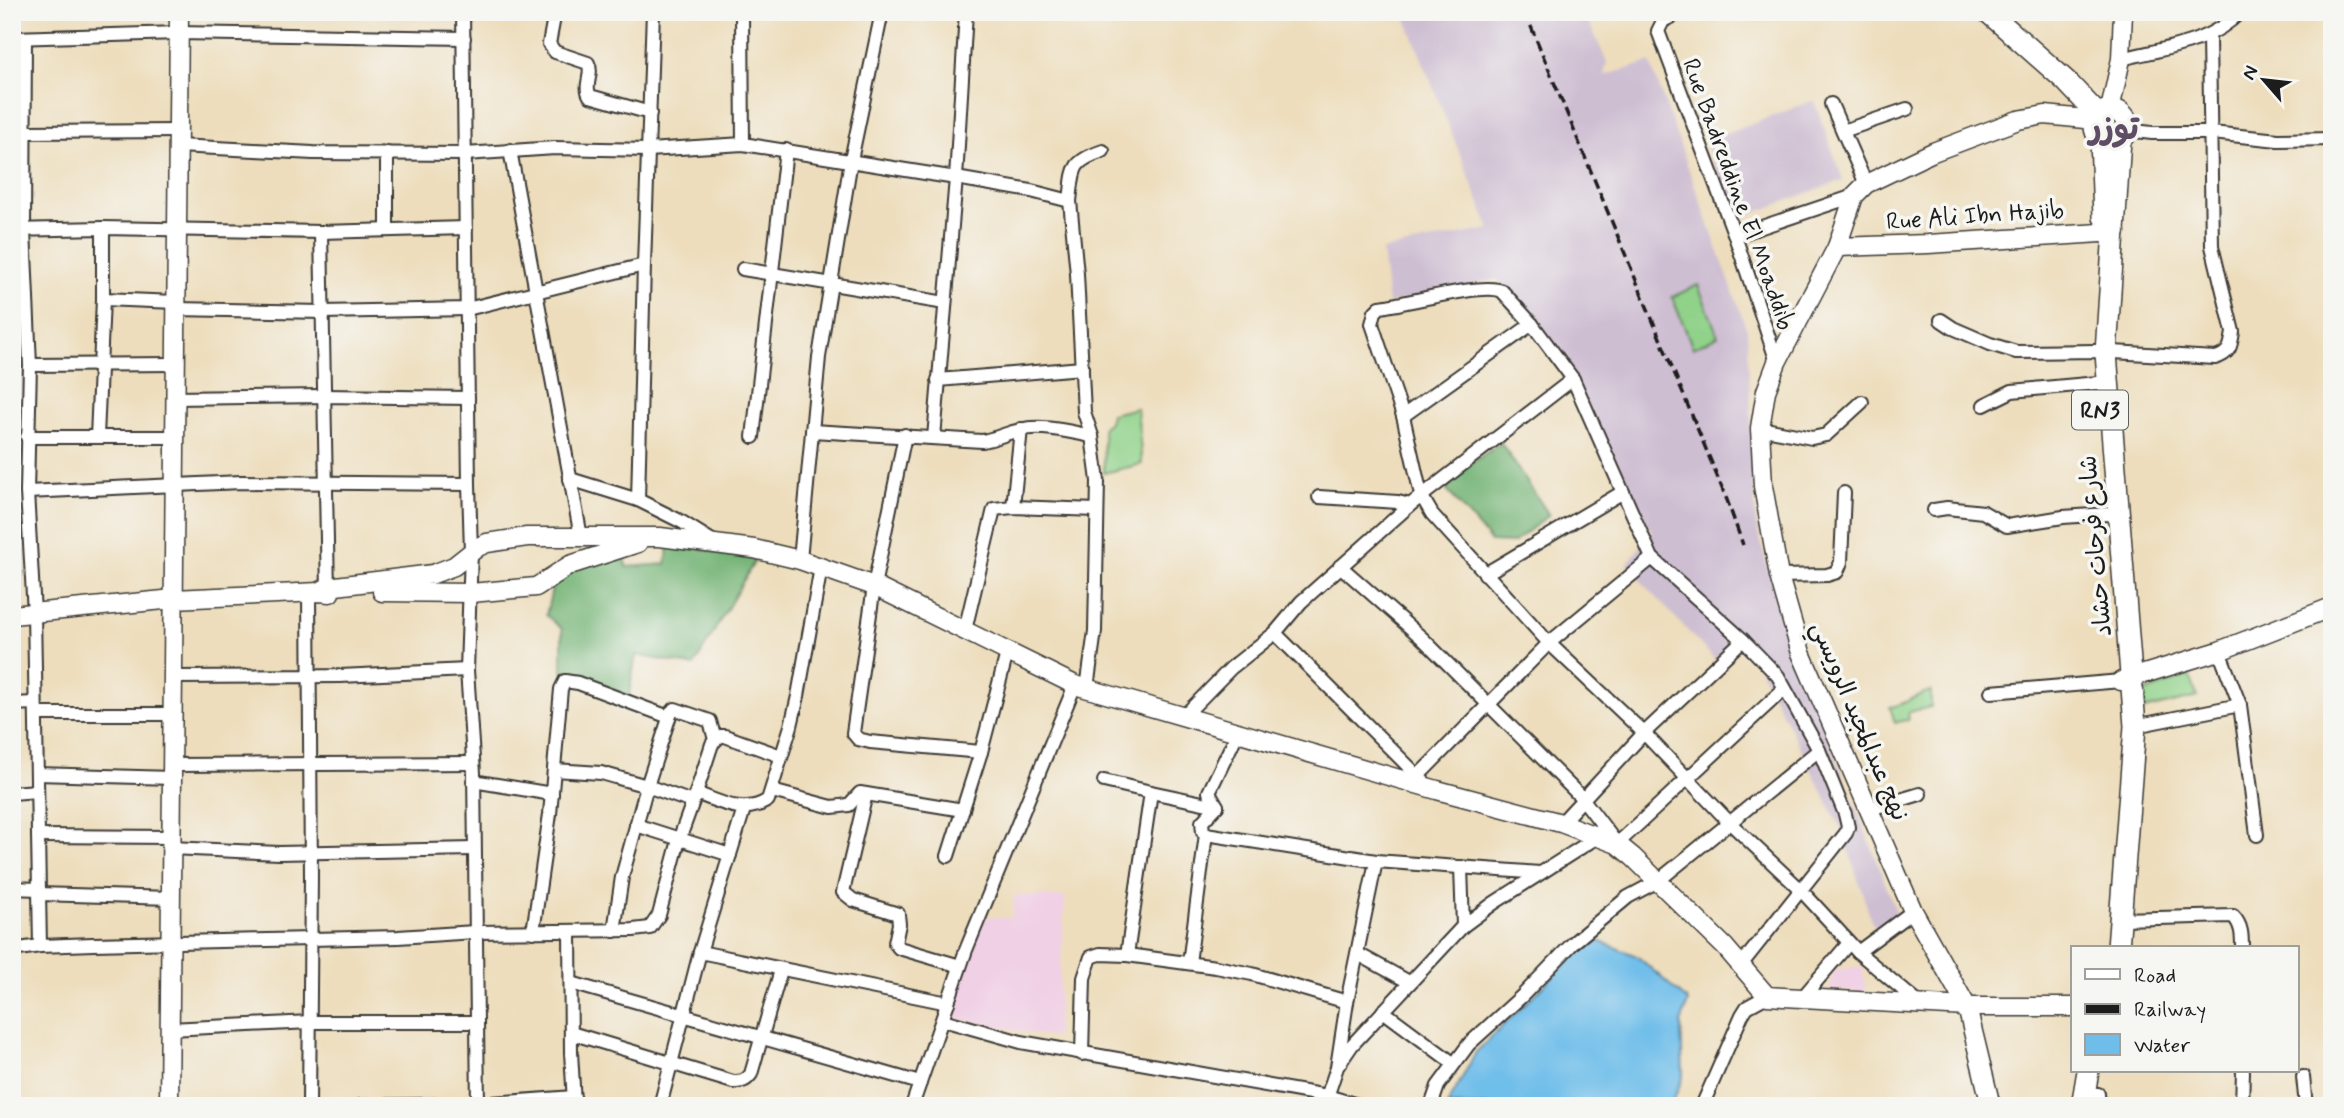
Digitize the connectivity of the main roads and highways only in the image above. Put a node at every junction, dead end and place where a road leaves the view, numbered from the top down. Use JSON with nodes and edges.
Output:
{"nodes":[{"id":1,"x":1988,"y":12,"type":"edge"},
{"id":2,"x":2101,"y":352,"type":"junction"},
{"id":3,"x":2127,"y":679,"type":"junction"},
{"id":4,"x":2104,"y":946,"type":"edge"},
{"id":5,"x":2118,"y":946,"type":"edge"},
{"id":6,"x":2088,"y":1072,"type":"edge"},
{"id":7,"x":2102,"y":1072,"type":"edge"},
{"id":8,"x":2092,"y":1101,"type":"edge"}],
"edges":[{"from":1,"to":2,"type":"main road","name":"شارع فرحات حشاد","number":"RN3"},
{"from":2,"to":3,"type":"main road","name":"شارع فرحات حشاد","number":"RN3"},
{"from":2,"to":3,"type":"main road","name":"شارع فرحات حشاد","number":"RN3"},
{"from":3,"to":4,"type":"main road","name":"شارع فرحات حشاد","number":"RN3"},
{"from":3,"to":5,"type":"main road","name":"شارع فرحات حشاد","number":"RN3"},
{"from":6,"to":8,"type":"main road"},
{"from":7,"to":8,"type":"main road"}]}
